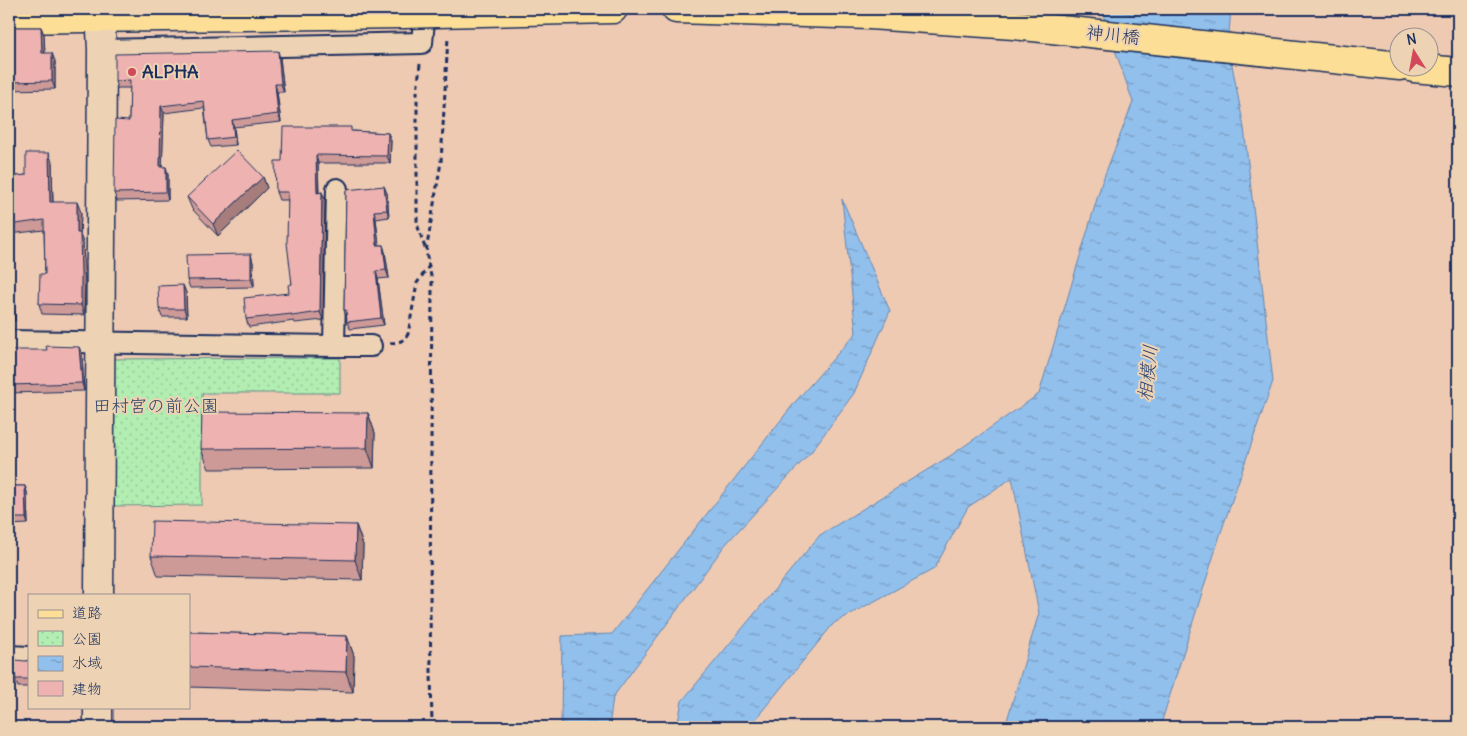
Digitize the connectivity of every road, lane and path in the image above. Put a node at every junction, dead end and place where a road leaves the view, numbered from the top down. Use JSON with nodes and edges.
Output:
{"nodes":[{"id":1,"x":612,"y":9,"type":"edge"},
{"id":2,"x":676,"y":9,"type":"edge"},
{"id":3,"x":438,"y":12,"type":"edge"},
{"id":4,"x":100,"y":14,"type":"edge"},
{"id":5,"x":9,"y":19,"type":"edge"},
{"id":6,"x":422,"y":43,"type":"junction"},
{"id":7,"x":102,"y":50,"type":"junction"},
{"id":8,"x":1390,"y":65,"type":"edge"},
{"id":9,"x":1440,"y":70,"type":"edge"},
{"id":10,"x":1458,"y":72,"type":"edge"},
{"id":11,"x":337,"y":189,"type":"dead end"},
{"id":12,"x":426,"y":252,"type":"junction"},
{"id":13,"x":429,"y":266,"type":"junction"},
{"id":14,"x":9,"y":341,"type":"edge"},
{"id":15,"x":100,"y":343,"type":"junction"},
{"id":16,"x":334,"y":346,"type":"junction"},
{"id":17,"x":371,"y":346,"type":"joint"},
{"id":18,"x":99,"y":594,"type":"edge"},
{"id":19,"x":9,"y":656,"type":"edge"},
{"id":20,"x":28,"y":656,"type":"edge"},
{"id":21,"x":98,"y":708,"type":"edge"},
{"id":22,"x":98,"y":727,"type":"edge"},
{"id":23,"x":432,"y":727,"type":"edge"}],
"edges":[{"from":1,"to":3,"type":"main road"},
{"from":2,"to":8,"type":"main road","name":"神川橋"},
{"from":3,"to":4,"type":"main road"},
{"from":3,"to":6,"type":"street"},
{"from":3,"to":12,"type":"path"},
{"from":4,"to":5,"type":"main road"},
{"from":4,"to":7,"type":"street"},
{"from":6,"to":7,"type":"street"},
{"from":6,"to":12,"type":"path"},
{"from":7,"to":15,"type":"street"},
{"from":9,"to":10,"type":"main road"},
{"from":11,"to":16,"type":"street"},
{"from":12,"to":13,"type":"path"},
{"from":13,"to":17,"type":"path"},
{"from":13,"to":23,"type":"path"},
{"from":14,"to":15,"type":"street"},
{"from":15,"to":16,"type":"street"},
{"from":15,"to":18,"type":"street"},
{"from":16,"to":17,"type":"street"},
{"from":19,"to":20,"type":"street"},
{"from":21,"to":22,"type":"street"}]}
